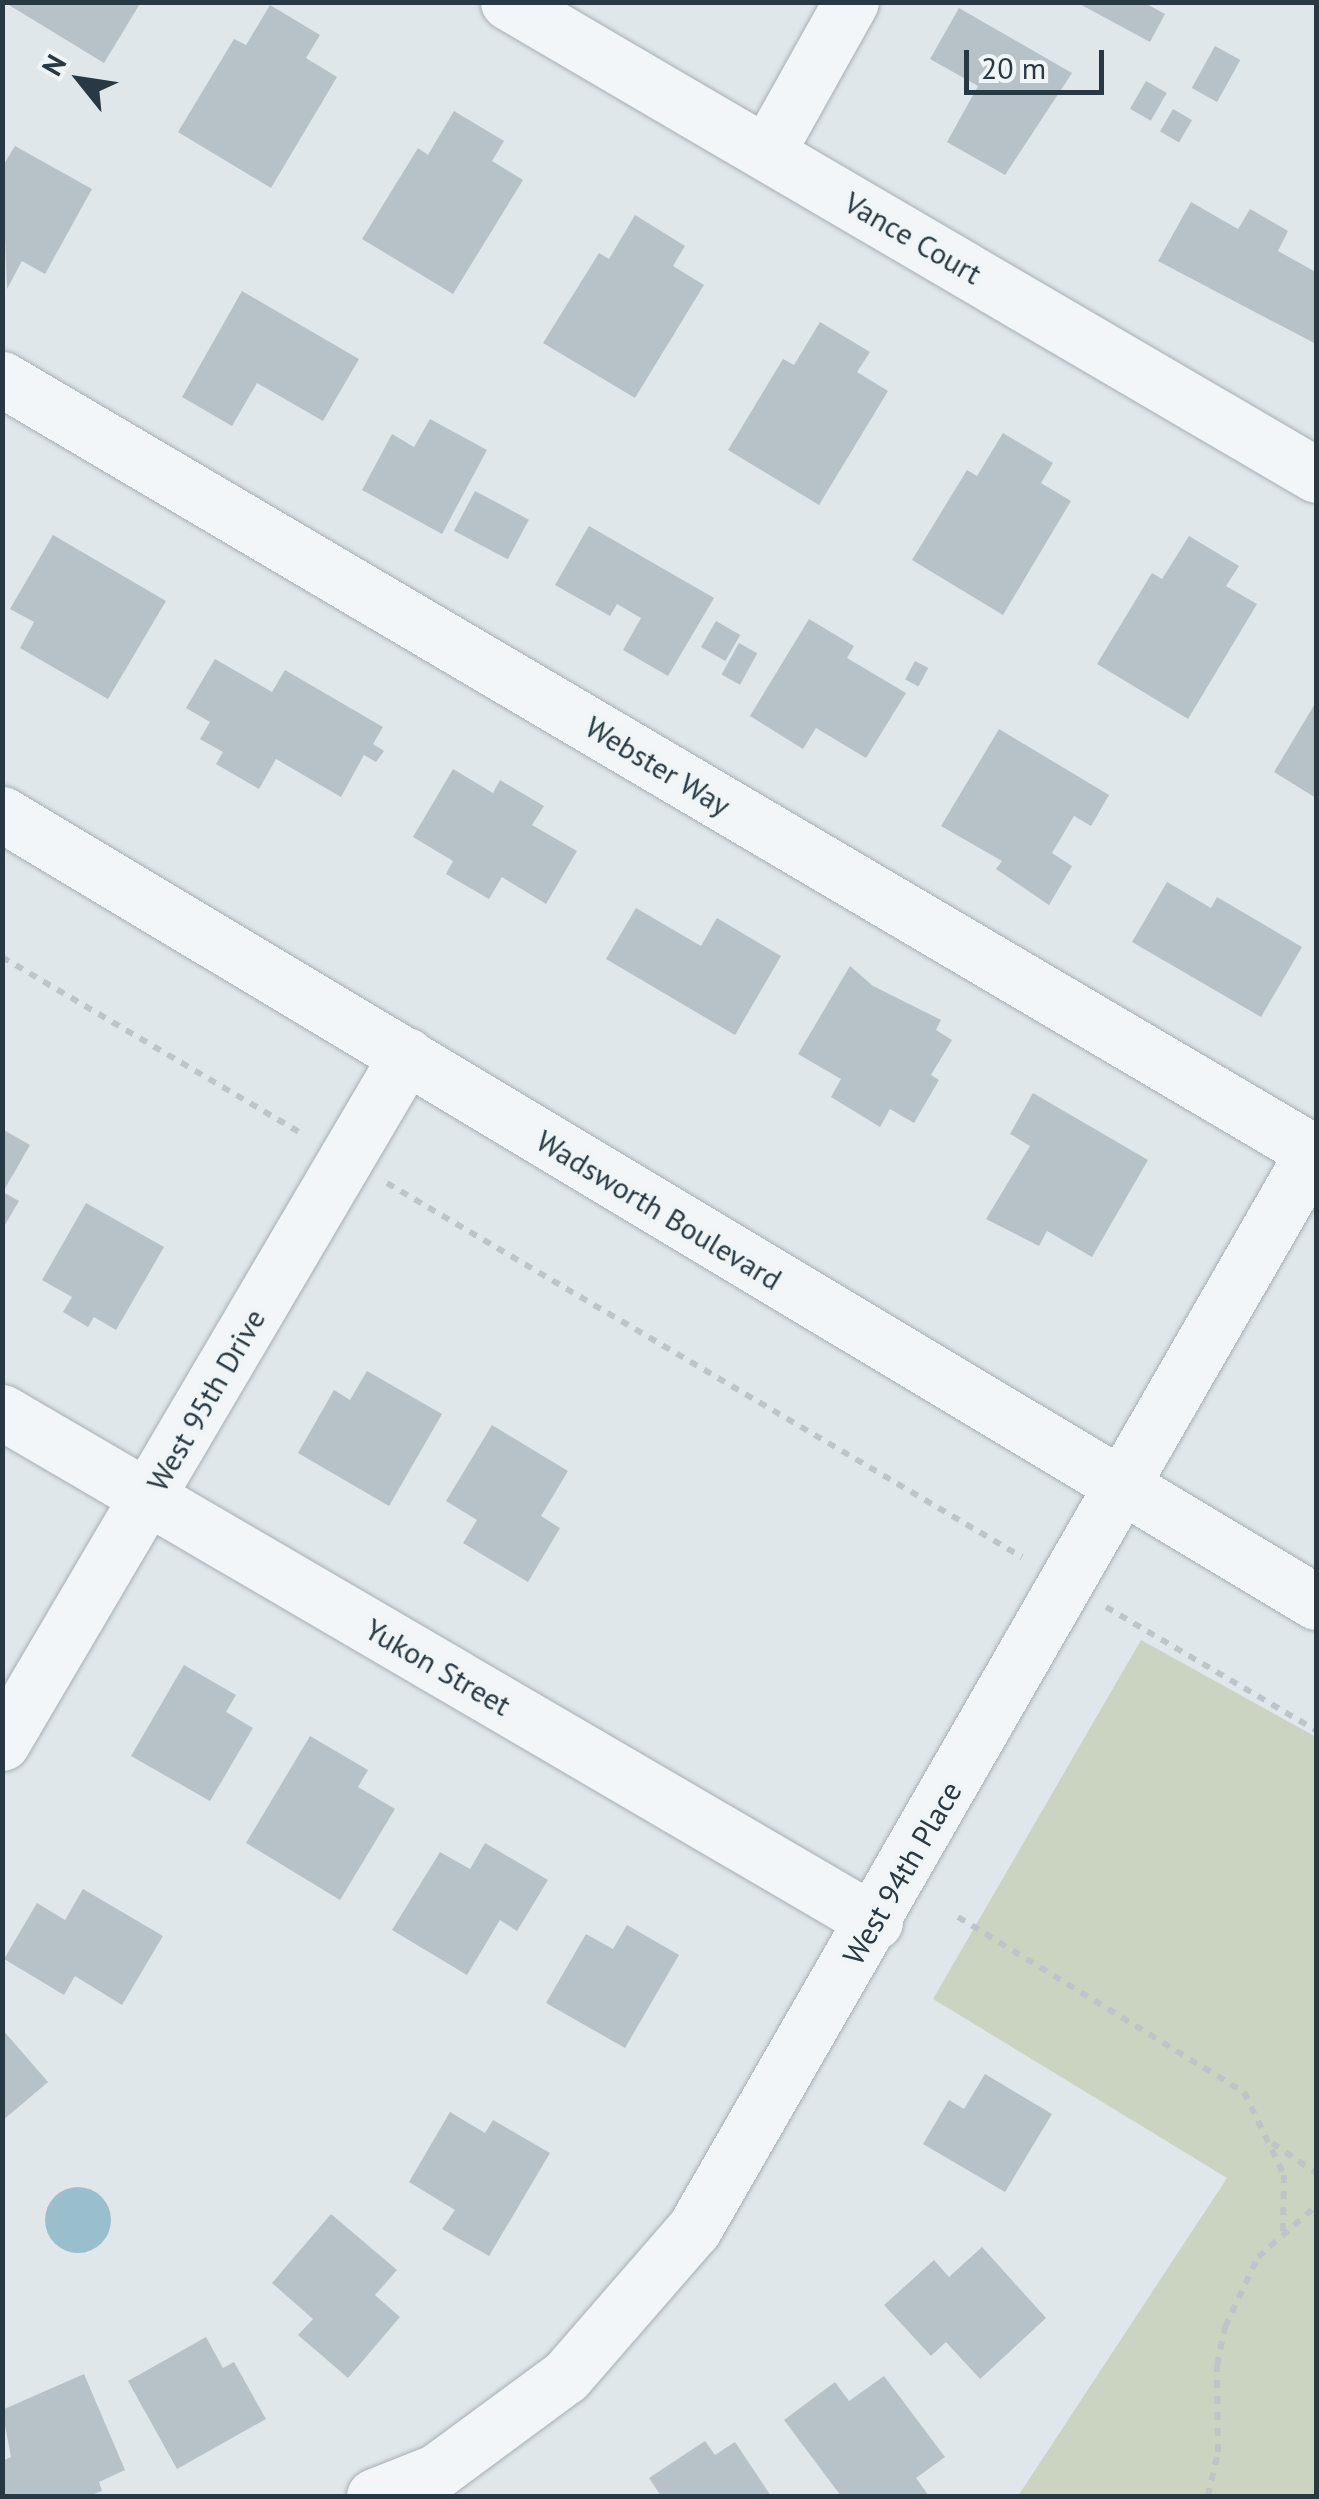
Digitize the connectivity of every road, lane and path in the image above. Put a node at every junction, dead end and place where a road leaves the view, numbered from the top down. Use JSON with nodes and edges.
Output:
{"nodes":[{"id":1,"x":508,"y":2,"type":"edge"},
{"id":2,"x":852,"y":2,"type":"edge"},
{"id":3,"x":767,"y":152,"type":"junction"},
{"id":4,"x":2,"y":379,"type":"edge"},
{"id":5,"x":1316,"y":475,"type":"edge"},
{"id":6,"x":2,"y":814,"type":"edge"},
{"id":7,"x":2,"y":956,"type":"edge"},
{"id":8,"x":407,"y":1055,"type":"junction"},
{"id":9,"x":1315,"y":1150,"type":"edge"},
{"id":10,"x":346,"y":1160,"type":"junction"},
{"id":11,"x":2,"y":1412,"type":"edge"},
{"id":12,"x":1124,"y":1489,"type":"junction"},
{"id":13,"x":149,"y":1498,"type":"junction"},
{"id":14,"x":1069,"y":1585,"type":"junction"},
{"id":15,"x":1316,"y":1602,"type":"edge"},
{"id":16,"x":1316,"y":1730,"type":"edge"},
{"id":17,"x":2,"y":1742,"type":"edge"},
{"id":18,"x":958,"y":1917,"type":"dead end"},
{"id":19,"x":875,"y":1922,"type":"junction"},
{"id":20,"x":1270,"y":2142,"type":"junction"},
{"id":21,"x":1316,"y":2173,"type":"edge"},
{"id":22,"x":1316,"y":2206,"type":"edge"},
{"id":23,"x":1283,"y":2231,"type":"junction"},
{"id":24,"x":374,"y":2496,"type":"edge"},
{"id":25,"x":1208,"y":2496,"type":"edge"}],
"edges":[{"from":1,"to":3,"type":"street","name":"Vance Court"},
{"from":2,"to":3,"type":"street"},
{"from":3,"to":5,"type":"street","name":"Vance Court"},
{"from":4,"to":9,"type":"street","name":"Webster Way"},
{"from":6,"to":8,"type":"street","name":"Wadsworth Boulevard"},
{"from":7,"to":10,"type":"path"},
{"from":8,"to":10,"type":"street","name":"West 95th Drive"},
{"from":8,"to":12,"type":"street","name":"Wadsworth Boulevard"},
{"from":9,"to":12,"type":"street","name":"West 94th Place"},
{"from":10,"to":13,"type":"street","name":"West 95th Drive"},
{"from":10,"to":14,"type":"path"},
{"from":11,"to":13,"type":"street","name":"Yukon Street"},
{"from":12,"to":14,"type":"street","name":"West 94th Place"},
{"from":12,"to":15,"type":"street","name":"Wadsworth Boulevard"},
{"from":13,"to":17,"type":"street","name":"West 95th Drive"},
{"from":13,"to":19,"type":"street","name":"Yukon Street"},
{"from":14,"to":16,"type":"path"},
{"from":14,"to":19,"type":"street","name":"West 94th Place"},
{"from":18,"to":20,"type":"path"},
{"from":19,"to":24,"type":"street","name":"West 94th Place"},
{"from":20,"to":21,"type":"path"},
{"from":20,"to":23,"type":"path"},
{"from":22,"to":23,"type":"path"},
{"from":23,"to":25,"type":"path"}]}
